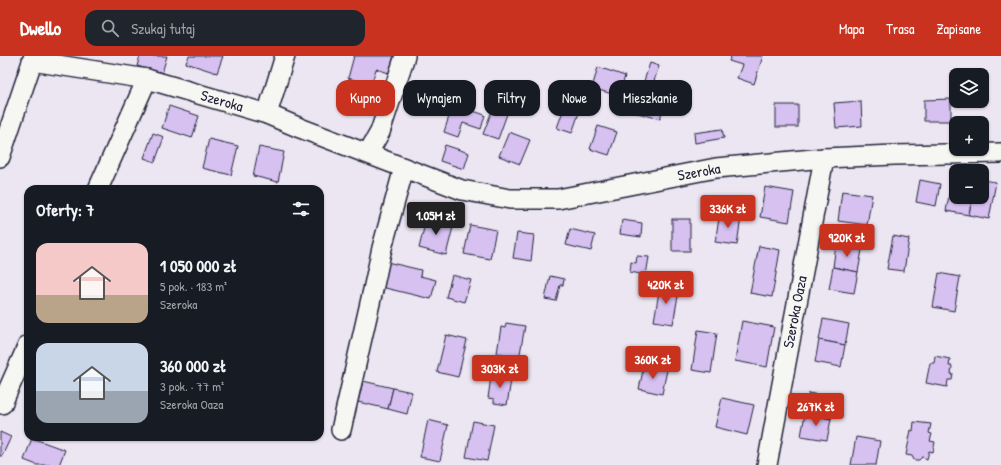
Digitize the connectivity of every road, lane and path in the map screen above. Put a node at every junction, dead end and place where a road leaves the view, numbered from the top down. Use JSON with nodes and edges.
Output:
{"nodes":[{"id":1,"x":285,"y":56,"type":"edge"},
{"id":2,"x":404,"y":56,"type":"edge"},
{"id":3,"x":33,"y":59,"type":"edge"},
{"id":4,"x":147,"y":79,"type":"junction"},
{"id":5,"x":267,"y":114,"type":"junction"},
{"id":6,"x":368,"y":153,"type":"junction"},
{"id":7,"x":1001,"y":154,"type":"edge"},
{"id":8,"x":0,"y":157,"type":"edge"},
{"id":9,"x":824,"y":158,"type":"junction"},
{"id":10,"x":404,"y":168,"type":"junction"},
{"id":11,"x":100,"y":185,"type":"edge"},
{"id":12,"x":24,"y":354,"type":"edge"},
{"id":13,"x":2,"y":404,"type":"dead end"},
{"id":14,"x":341,"y":430,"type":"dead end"},
{"id":15,"x":767,"y":465,"type":"edge"}],
"edges":[{"from":1,"to":5,"type":"street"},
{"from":2,"to":6,"type":"street"},
{"from":3,"to":4,"type":"street","name":"Szeroka"},
{"from":3,"to":8,"type":"street"},
{"from":4,"to":5,"type":"street","name":"Szeroka"},
{"from":4,"to":11,"type":"street"},
{"from":5,"to":6,"type":"street","name":"Szeroka"},
{"from":6,"to":10,"type":"street","name":"Szeroka"},
{"from":7,"to":9,"type":"street","name":"Szeroka"},
{"from":9,"to":10,"type":"street","name":"Szeroka"},
{"from":9,"to":15,"type":"street","name":"Szeroka Oaza"},
{"from":10,"to":14,"type":"street"},
{"from":12,"to":13,"type":"street"}]}
